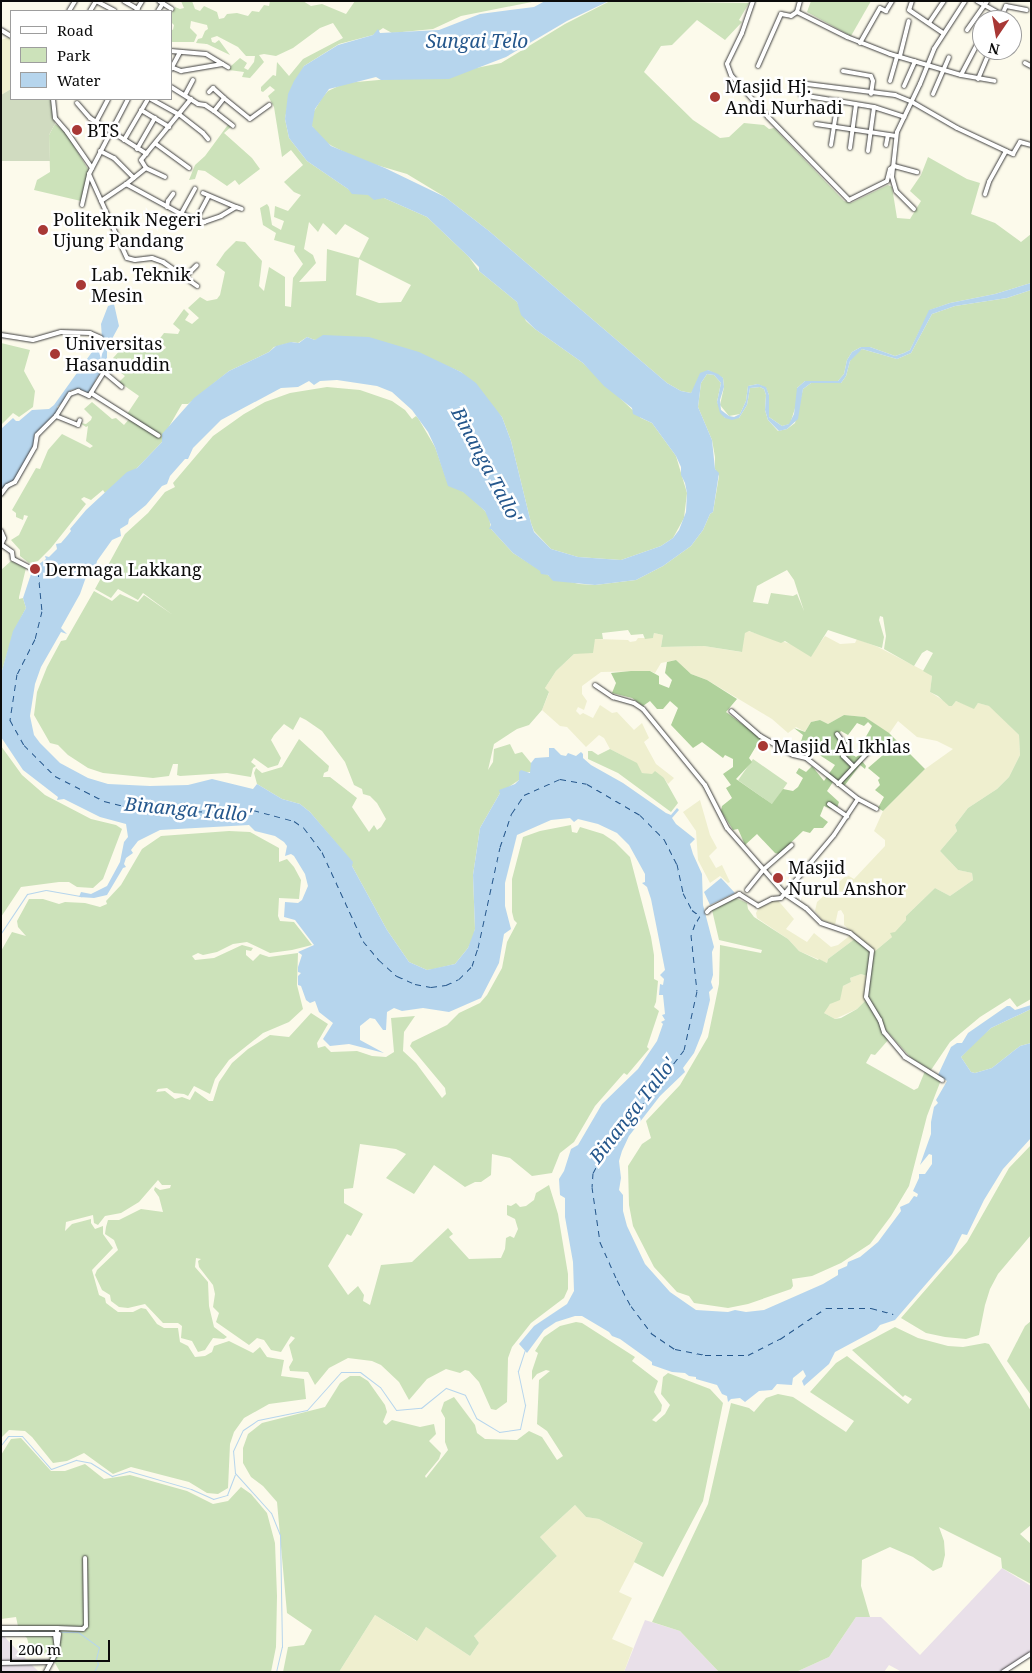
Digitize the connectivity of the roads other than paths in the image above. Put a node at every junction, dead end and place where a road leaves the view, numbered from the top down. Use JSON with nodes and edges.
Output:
{"nodes":[{"id":1,"x":96,"y":1,"type":"edge"},
{"id":2,"x":124,"y":1,"type":"edge"},
{"id":3,"x":142,"y":1,"type":"edge"},
{"id":4,"x":753,"y":1,"type":"edge"},
{"id":5,"x":800,"y":1,"type":"edge"},
{"id":6,"x":892,"y":1,"type":"edge"},
{"id":7,"x":912,"y":1,"type":"edge"},
{"id":8,"x":944,"y":1,"type":"edge"},
{"id":9,"x":966,"y":1,"type":"edge"},
{"id":10,"x":977,"y":1,"type":"edge"},
{"id":11,"x":987,"y":1,"type":"edge"},
{"id":12,"x":162,"y":2,"type":"edge"},
{"id":13,"x":984,"y":6,"type":"junction"},
{"id":14,"x":172,"y":8,"type":"dead end"},
{"id":15,"x":110,"y":10,"type":"edge"},
{"id":16,"x":137,"y":10,"type":"edge"},
{"id":17,"x":991,"y":10,"type":"edge"},
{"id":18,"x":1005,"y":10,"type":"edge"},
{"id":19,"x":1027,"y":10,"type":"dead end"},
{"id":20,"x":797,"y":12,"type":"junction"},
{"id":21,"x":909,"y":21,"type":"dead end"},
{"id":22,"x":929,"y":22,"type":"junction"},
{"id":23,"x":967,"y":30,"type":"dead end"},
{"id":24,"x":943,"y":33,"type":"junction"},
{"id":25,"x":860,"y":42,"type":"junction"},
{"id":26,"x":172,"y":52,"type":"edge"},
{"id":27,"x":179,"y":54,"type":"junction"},
{"id":28,"x":972,"y":54,"type":"edge"},
{"id":29,"x":210,"y":55,"type":"junction"},
{"id":30,"x":899,"y":56,"type":"junction"},
{"id":31,"x":949,"y":57,"type":"dead end"},
{"id":32,"x":986,"y":60,"type":"edge"},
{"id":33,"x":915,"y":61,"type":"junction"},
{"id":34,"x":1025,"y":63,"type":"dead end"},
{"id":35,"x":222,"y":64,"type":"junction"},
{"id":36,"x":927,"y":64,"type":"junction"},
{"id":37,"x":758,"y":66,"type":"dead end"},
{"id":38,"x":1031,"y":66,"type":"edge"},
{"id":39,"x":212,"y":67,"type":"junction"},
{"id":40,"x":228,"y":67,"type":"dead end"},
{"id":41,"x":172,"y":68,"type":"edge"},
{"id":42,"x":944,"y":70,"type":"junction"},
{"id":43,"x":843,"y":71,"type":"dead end"},
{"id":44,"x":961,"y":75,"type":"junction"},
{"id":45,"x":978,"y":79,"type":"junction"},
{"id":46,"x":193,"y":80,"type":"dead end"},
{"id":47,"x":890,"y":81,"type":"dead end"},
{"id":48,"x":994,"y":82,"type":"dead end"},
{"id":49,"x":216,"y":83,"type":"dead end"},
{"id":50,"x":800,"y":83,"type":"dead end"},
{"id":51,"x":904,"y":86,"type":"dead end"},
{"id":52,"x":172,"y":88,"type":"edge"},
{"id":53,"x":871,"y":94,"type":"junction"},
{"id":54,"x":933,"y":94,"type":"dead end"},
{"id":55,"x":185,"y":95,"type":"junction"},
{"id":56,"x":801,"y":96,"type":"dead end"},
{"id":57,"x":224,"y":98,"type":"junction"},
{"id":58,"x":191,"y":99,"type":"junction"},
{"id":59,"x":53,"y":100,"type":"edge"},
{"id":60,"x":107,"y":100,"type":"edge"},
{"id":61,"x":127,"y":100,"type":"edge"},
{"id":62,"x":148,"y":100,"type":"edge"},
{"id":63,"x":151,"y":100,"type":"edge"},
{"id":64,"x":838,"y":101,"type":"junction"},
{"id":65,"x":912,"y":102,"type":"junction"},
{"id":66,"x":77,"y":103,"type":"dead end"},
{"id":67,"x":856,"y":104,"type":"junction"},
{"id":68,"x":269,"y":105,"type":"dead end"},
{"id":69,"x":874,"y":107,"type":"junction"},
{"id":70,"x":141,"y":110,"type":"junction"},
{"id":71,"x":214,"y":111,"type":"junction"},
{"id":72,"x":180,"y":115,"type":"junction"},
{"id":73,"x":904,"y":117,"type":"junction"},
{"id":74,"x":155,"y":118,"type":"junction"},
{"id":75,"x":96,"y":122,"type":"junction"},
{"id":76,"x":816,"y":124,"type":"dead end"},
{"id":77,"x":233,"y":126,"type":"dead end"},
{"id":78,"x":834,"y":126,"type":"junction"},
{"id":79,"x":169,"y":127,"type":"junction"},
{"id":80,"x":853,"y":129,"type":"junction"},
{"id":81,"x":110,"y":130,"type":"junction"},
{"id":82,"x":871,"y":132,"type":"junction"},
{"id":83,"x":888,"y":135,"type":"junction"},
{"id":84,"x":896,"y":136,"type":"junction"},
{"id":85,"x":124,"y":140,"type":"junction"},
{"id":86,"x":208,"y":140,"type":"dead end"},
{"id":87,"x":156,"y":144,"type":"junction"},
{"id":88,"x":832,"y":145,"type":"dead end"},
{"id":89,"x":886,"y":145,"type":"dead end"},
{"id":90,"x":1031,"y":145,"type":"edge"},
{"id":91,"x":850,"y":148,"type":"dead end"},
{"id":92,"x":137,"y":149,"type":"junction"},
{"id":93,"x":100,"y":151,"type":"junction"},
{"id":94,"x":868,"y":151,"type":"dead end"},
{"id":95,"x":1006,"y":152,"type":"junction"},
{"id":96,"x":147,"y":154,"type":"junction"},
{"id":97,"x":894,"y":166,"type":"junction"},
{"id":98,"x":92,"y":168,"type":"junction"},
{"id":99,"x":146,"y":168,"type":"junction"},
{"id":100,"x":189,"y":168,"type":"dead end"},
{"id":101,"x":917,"y":172,"type":"dead end"},
{"id":102,"x":89,"y":174,"type":"junction"},
{"id":103,"x":165,"y":177,"type":"dead end"},
{"id":104,"x":134,"y":178,"type":"junction"},
{"id":105,"x":126,"y":184,"type":"junction"},
{"id":106,"x":194,"y":189,"type":"dead end"},
{"id":107,"x":202,"y":193,"type":"dead end"},
{"id":108,"x":173,"y":194,"type":"dead end"},
{"id":109,"x":986,"y":194,"type":"dead end"},
{"id":110,"x":209,"y":196,"type":"junction"},
{"id":111,"x":101,"y":201,"type":"junction"},
{"id":112,"x":82,"y":205,"type":"dead end"},
{"id":113,"x":166,"y":207,"type":"junction"},
{"id":114,"x":236,"y":207,"type":"junction"},
{"id":115,"x":242,"y":209,"type":"dead end"},
{"id":116,"x":914,"y":209,"type":"dead end"},
{"id":117,"x":181,"y":214,"type":"junction"},
{"id":118,"x":196,"y":220,"type":"junction"},
{"id":119,"x":196,"y":265,"type":"dead end"},
{"id":120,"x":184,"y":278,"type":"junction"},
{"id":121,"x":196,"y":286,"type":"dead end"},
{"id":122,"x":1,"y":335,"type":"edge"},
{"id":123,"x":101,"y":338,"type":"dead end"},
{"id":124,"x":122,"y":387,"type":"dead end"},
{"id":125,"x":91,"y":393,"type":"junction"},
{"id":126,"x":56,"y":416,"type":"junction"},
{"id":127,"x":80,"y":420,"type":"dead end"},
{"id":128,"x":159,"y":436,"type":"dead end"},
{"id":129,"x":1,"y":494,"type":"edge"},
{"id":130,"x":1,"y":531,"type":"edge"},
{"id":131,"x":2,"y":545,"type":"edge"},
{"id":132,"x":29,"y":567,"type":"dead end"},
{"id":133,"x":595,"y":685,"type":"dead end"},
{"id":134,"x":731,"y":711,"type":"dead end"},
{"id":135,"x":837,"y":734,"type":"dead end"},
{"id":136,"x":873,"y":747,"type":"dead end"},
{"id":137,"x":853,"y":766,"type":"junction"},
{"id":138,"x":838,"y":784,"type":"junction"},
{"id":139,"x":858,"y":799,"type":"junction"},
{"id":140,"x":828,"y":804,"type":"dead end"},
{"id":141,"x":877,"y":809,"type":"dead end"},
{"id":142,"x":847,"y":816,"type":"junction"},
{"id":143,"x":792,"y":846,"type":"dead end"},
{"id":144,"x":764,"y":870,"type":"junction"},
{"id":145,"x":747,"y":890,"type":"dead end"},
{"id":146,"x":785,"y":894,"type":"junction"},
{"id":147,"x":707,"y":912,"type":"dead end"},
{"id":148,"x":942,"y":1080,"type":"dead end"},
{"id":149,"x":85,"y":1558,"type":"dead end"},
{"id":150,"x":1,"y":1628,"type":"edge"},
{"id":151,"x":57,"y":1632,"type":"junction"},
{"id":152,"x":1,"y":1634,"type":"edge"},
{"id":153,"x":1031,"y":1654,"type":"edge"},
{"id":154,"x":51,"y":1662,"type":"junction"},
{"id":155,"x":1,"y":1663,"type":"edge"},
{"id":156,"x":46,"y":1672,"type":"edge"},
{"id":157,"x":1003,"y":1672,"type":"edge"}],
"edges":[{"from":1,"to":15,"type":"street"},
{"from":2,"to":16,"type":"street"},
{"from":3,"to":16,"type":"street"},
{"from":4,"to":97,"type":"street"},
{"from":5,"to":20,"type":"street"},
{"from":6,"to":25,"type":"street"},
{"from":7,"to":22,"type":"street"},
{"from":8,"to":22,"type":"street"},
{"from":9,"to":24,"type":"street"},
{"from":10,"to":13,"type":"street"},
{"from":11,"to":13,"type":"street"},
{"from":12,"to":14,"type":"street"},
{"from":13,"to":17,"type":"street"},
{"from":13,"to":23,"type":"street"},
{"from":18,"to":19,"type":"street"},
{"from":20,"to":25,"type":"street"},
{"from":20,"to":37,"type":"street"},
{"from":21,"to":30,"type":"street"},
{"from":22,"to":24,"type":"street"},
{"from":24,"to":36,"type":"street"},
{"from":25,"to":30,"type":"street"},
{"from":26,"to":27,"type":"street"},
{"from":27,"to":29,"type":"street"},
{"from":27,"to":41,"type":"street"},
{"from":28,"to":44,"type":"street"},
{"from":29,"to":35,"type":"street"},
{"from":29,"to":39,"type":"street"},
{"from":30,"to":33,"type":"street"},
{"from":30,"to":47,"type":"street"},
{"from":31,"to":42,"type":"street"},
{"from":32,"to":45,"type":"street"},
{"from":33,"to":36,"type":"street"},
{"from":33,"to":51,"type":"street"},
{"from":34,"to":38,"type":"street"},
{"from":35,"to":39,"type":"street"},
{"from":35,"to":40,"type":"street"},
{"from":36,"to":42,"type":"street"},
{"from":36,"to":65,"type":"street"},
{"from":39,"to":41,"type":"street"},
{"from":42,"to":44,"type":"street"},
{"from":42,"to":54,"type":"street"},
{"from":43,"to":53,"type":"street"},
{"from":44,"to":45,"type":"street"},
{"from":45,"to":48,"type":"street"},
{"from":46,"to":55,"type":"street"},
{"from":49,"to":57,"type":"street"},
{"from":50,"to":53,"type":"street"},
{"from":52,"to":55,"type":"street"},
{"from":53,"to":65,"type":"street"},
{"from":55,"to":58,"type":"street"},
{"from":56,"to":64,"type":"street"},
{"from":57,"to":68,"type":"street"},
{"from":57,"to":71,"type":"street"},
{"from":58,"to":71,"type":"street"},
{"from":58,"to":72,"type":"street"},
{"from":59,"to":98,"type":"street"},
{"from":60,"to":75,"type":"street"},
{"from":61,"to":81,"type":"street"},
{"from":62,"to":70,"type":"street"},
{"from":63,"to":72,"type":"street"},
{"from":64,"to":67,"type":"street"},
{"from":64,"to":78,"type":"street"},
{"from":65,"to":73,"type":"street"},
{"from":65,"to":95,"type":"street"},
{"from":66,"to":75,"type":"street"},
{"from":67,"to":69,"type":"street"},
{"from":67,"to":80,"type":"street"},
{"from":69,"to":73,"type":"street"},
{"from":69,"to":82,"type":"street"},
{"from":70,"to":74,"type":"street"},
{"from":70,"to":85,"type":"street"},
{"from":71,"to":77,"type":"street"},
{"from":72,"to":79,"type":"street"},
{"from":72,"to":86,"type":"street"},
{"from":73,"to":84,"type":"street"},
{"from":74,"to":79,"type":"street"},
{"from":74,"to":92,"type":"street"},
{"from":75,"to":81,"type":"street"},
{"from":76,"to":78,"type":"street"},
{"from":78,"to":80,"type":"street"},
{"from":78,"to":88,"type":"street"},
{"from":79,"to":87,"type":"street"},
{"from":80,"to":82,"type":"street"},
{"from":80,"to":91,"type":"street"},
{"from":81,"to":85,"type":"street"},
{"from":81,"to":93,"type":"street"},
{"from":82,"to":83,"type":"street"},
{"from":82,"to":94,"type":"street"},
{"from":83,"to":84,"type":"street"},
{"from":83,"to":89,"type":"street"},
{"from":84,"to":97,"type":"street"},
{"from":85,"to":92,"type":"street"},
{"from":87,"to":96,"type":"street"},
{"from":87,"to":100,"type":"street"},
{"from":90,"to":95,"type":"street"},
{"from":92,"to":96,"type":"street"},
{"from":93,"to":98,"type":"street"},
{"from":93,"to":104,"type":"street"},
{"from":95,"to":109,"type":"street"},
{"from":96,"to":99,"type":"street"},
{"from":97,"to":101,"type":"street"},
{"from":97,"to":116,"type":"street"},
{"from":98,"to":102,"type":"street"},
{"from":99,"to":103,"type":"street"},
{"from":99,"to":104,"type":"street"},
{"from":102,"to":111,"type":"street"},
{"from":102,"to":112,"type":"street"},
{"from":104,"to":105,"type":"street"},
{"from":105,"to":111,"type":"street"},
{"from":105,"to":113,"type":"street"},
{"from":106,"to":117,"type":"street"},
{"from":107,"to":110,"type":"street"},
{"from":108,"to":113,"type":"street"},
{"from":110,"to":114,"type":"street"},
{"from":110,"to":118,"type":"street"},
{"from":111,"to":120,"type":"street"},
{"from":113,"to":117,"type":"street"},
{"from":114,"to":115,"type":"street"},
{"from":114,"to":118,"type":"street"},
{"from":117,"to":118,"type":"street"},
{"from":119,"to":120,"type":"street"},
{"from":120,"to":121,"type":"street"},
{"from":122,"to":123,"type":"street"},
{"from":124,"to":125,"type":"street"},
{"from":125,"to":126,"type":"street"},
{"from":125,"to":128,"type":"street"},
{"from":126,"to":127,"type":"street"},
{"from":126,"to":129,"type":"street"},
{"from":130,"to":131,"type":"street"},
{"from":131,"to":132,"type":"street"},
{"from":133,"to":144,"type":"street"},
{"from":134,"to":138,"type":"street"},
{"from":135,"to":137,"type":"street"},
{"from":136,"to":137,"type":"street"},
{"from":137,"to":138,"type":"street"},
{"from":138,"to":139,"type":"street"},
{"from":139,"to":141,"type":"street"},
{"from":139,"to":142,"type":"street"},
{"from":140,"to":142,"type":"street"},
{"from":142,"to":146,"type":"street"},
{"from":143,"to":144,"type":"street"},
{"from":144,"to":145,"type":"street"},
{"from":144,"to":146,"type":"street"},
{"from":146,"to":147,"type":"street"},
{"from":146,"to":148,"type":"street"},
{"from":149,"to":151,"type":"street"},
{"from":150,"to":151,"type":"street"},
{"from":151,"to":152,"type":"street"},
{"from":151,"to":154,"type":"street"},
{"from":153,"to":157,"type":"street"},
{"from":154,"to":155,"type":"street"},
{"from":154,"to":156,"type":"street"}]}
